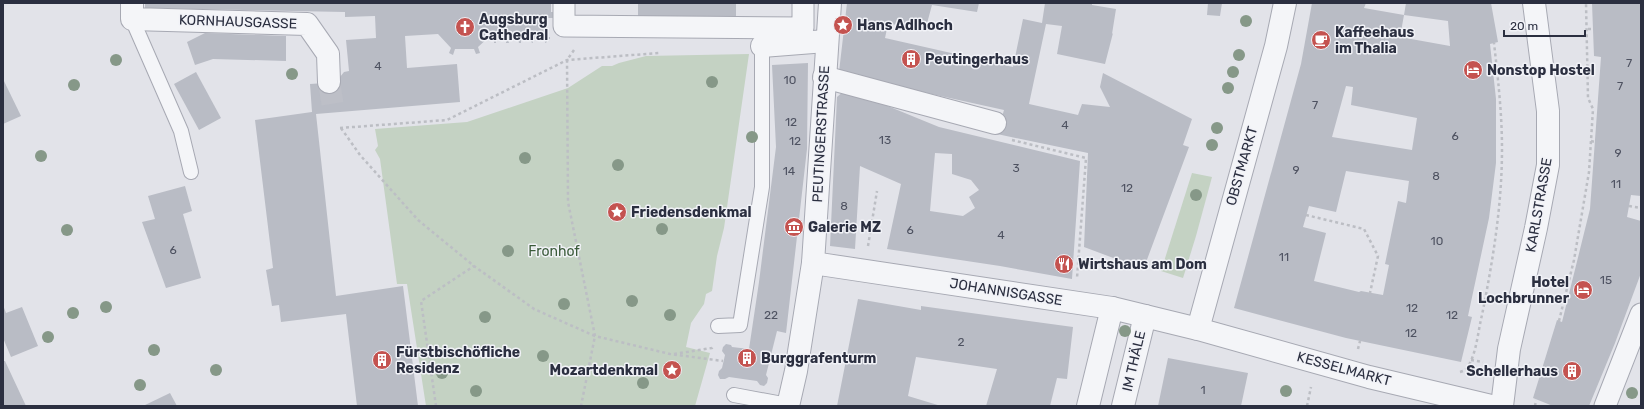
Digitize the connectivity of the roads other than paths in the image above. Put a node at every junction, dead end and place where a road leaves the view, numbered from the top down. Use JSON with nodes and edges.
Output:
{"nodes":[{"id":1,"x":564,"y":3,"type":"edge"},
{"id":2,"x":803,"y":3,"type":"edge"},
{"id":3,"x":830,"y":3,"type":"edge"},
{"id":4,"x":1285,"y":3,"type":"edge"},
{"id":5,"x":1534,"y":3,"type":"edge"},
{"id":6,"x":132,"y":11,"type":"edge"},
{"id":7,"x":826,"y":41,"type":"junction"},
{"id":8,"x":762,"y":46,"type":"joint"},
{"id":9,"x":824,"y":77,"type":"junction"},
{"id":10,"x":329,"y":82,"type":"tunnel mouth"},
{"id":11,"x":995,"y":123,"type":"road end"},
{"id":12,"x":191,"y":172,"type":"dead end"},
{"id":13,"x":813,"y":263,"type":"junction"},
{"id":14,"x":1112,"y":308,"type":"junction"},
{"id":15,"x":1641,"y":314,"type":"edge"},
{"id":16,"x":1145,"y":316,"type":"junction"},
{"id":17,"x":718,"y":326,"type":"road end"},
{"id":18,"x":1198,"y":329,"type":"junction"},
{"id":19,"x":734,"y":395,"type":"dead end"},
{"id":20,"x":788,"y":405,"type":"edge"},
{"id":21,"x":1088,"y":406,"type":"edge"},
{"id":22,"x":1124,"y":406,"type":"edge"},
{"id":23,"x":1491,"y":406,"type":"edge"},
{"id":24,"x":1502,"y":406,"type":"edge"},
{"id":25,"x":1605,"y":406,"type":"edge"}],
"edges":[{"from":1,"to":2,"type":"street"},
{"from":3,"to":7,"type":"street","name":"PEUTINGERSTRASSE"},
{"from":4,"to":18,"type":"street","name":"OBSTMARKT"},
{"from":5,"to":24,"type":"street","name":"KARLSTRASSE"},
{"from":6,"to":10,"type":"street","name":"KORNHAUSGASSE"},
{"from":6,"to":12,"type":"lane","name":"KORNHAUSGASSE"},
{"from":7,"to":8,"type":"street"},
{"from":7,"to":9,"type":"street","name":"PEUTINGERSTRASSE"},
{"from":8,"to":17,"type":"lane"},
{"from":9,"to":11,"type":"street"},
{"from":9,"to":13,"type":"street","name":"PEUTINGERSTRASSE"},
{"from":13,"to":14,"type":"street","name":"JOHANNISGASSE"},
{"from":13,"to":20,"type":"street","name":"PEUTINGERSTRASSE"},
{"from":14,"to":16,"type":"street","name":"JOHANNISGASSE"},
{"from":14,"to":21,"type":"street"},
{"from":15,"to":25,"type":"street"},
{"from":16,"to":18,"type":"street","name":"JOHANNISGASSE"},
{"from":16,"to":22,"type":"street","name":"IM THÄLE"},
{"from":18,"to":23,"type":"street","name":"KESSELMARKT"},
{"from":19,"to":20,"type":"lane"}]}
